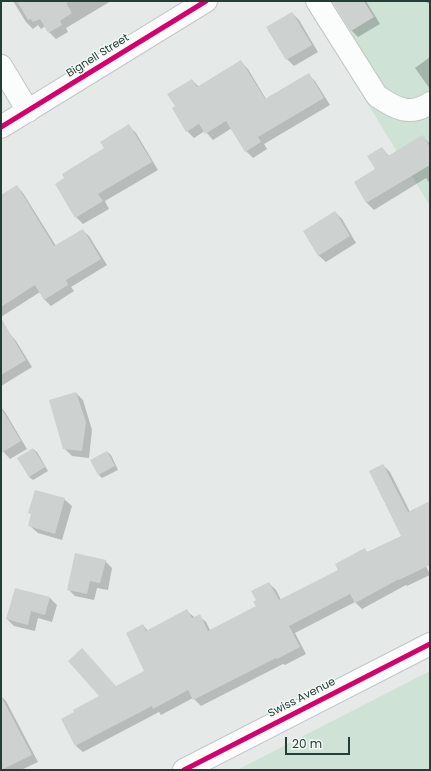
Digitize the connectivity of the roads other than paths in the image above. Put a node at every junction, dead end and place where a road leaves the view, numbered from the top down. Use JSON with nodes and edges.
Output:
{"nodes":[{"id":1,"x":206,"y":1,"type":"edge"},
{"id":2,"x":317,"y":1,"type":"edge"},
{"id":3,"x":1,"y":66,"type":"edge"},
{"id":4,"x":28,"y":111,"type":"junction"},
{"id":5,"x":428,"y":111,"type":"edge"},
{"id":6,"x":1,"y":127,"type":"edge"},
{"id":7,"x":430,"y":644,"type":"edge"},
{"id":8,"x":184,"y":770,"type":"edge"}],
"edges":[{"from":1,"to":4,"type":"street","name":"Bignell Street"},
{"from":2,"to":5,"type":"street"},
{"from":3,"to":4,"type":"street"},
{"from":4,"to":6,"type":"street","name":"Bignell Street"},
{"from":7,"to":8,"type":"street","name":"Swiss Avenue"}]}
